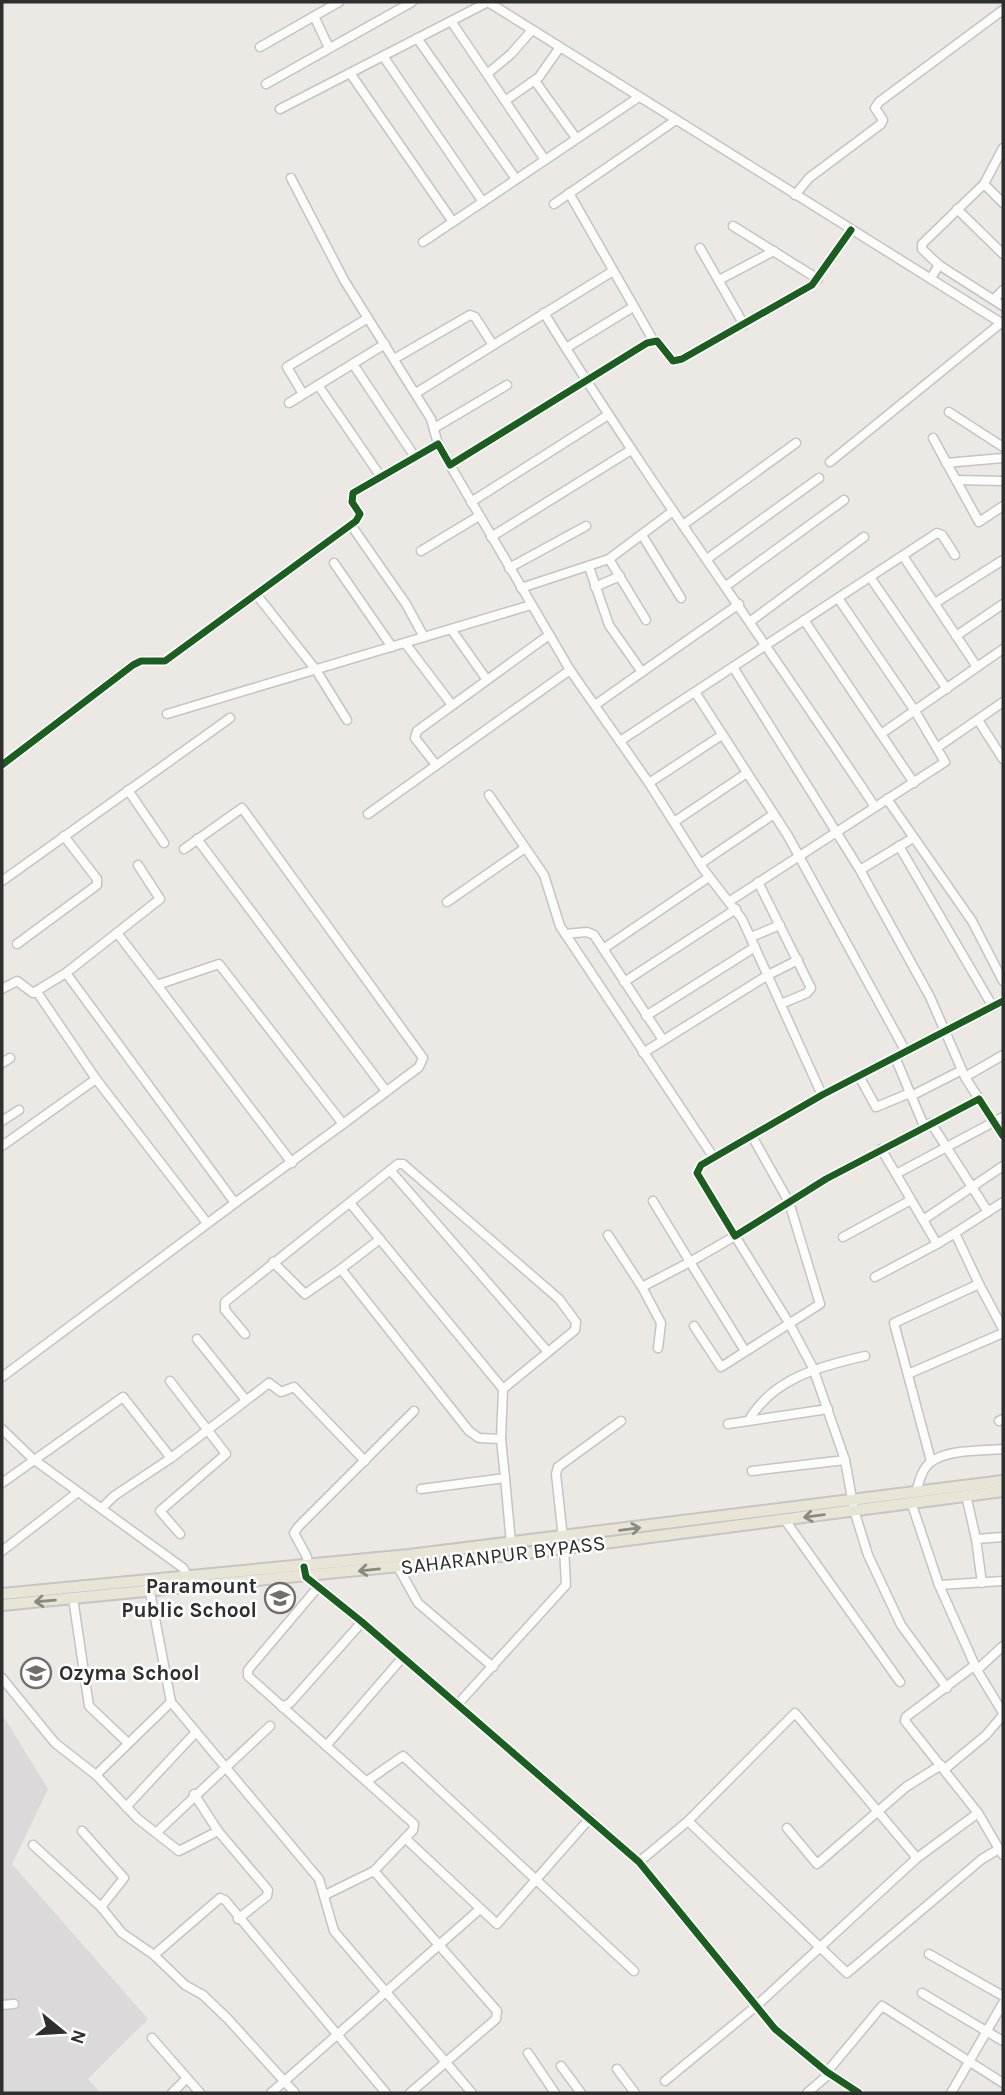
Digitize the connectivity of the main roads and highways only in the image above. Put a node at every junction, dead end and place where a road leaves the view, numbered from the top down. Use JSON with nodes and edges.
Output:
{"nodes":[{"id":1,"x":1003,"y":1481,"type":"edge"},
{"id":2,"x":1003,"y":1491,"type":"edge"},
{"id":3,"x":914,"y":1497,"type":"junction"},
{"id":4,"x":853,"y":1505,"type":"junction"},
{"id":5,"x":564,"y":1543,"type":"junction"},
{"id":6,"x":535,"y":1546,"type":"junction"},
{"id":7,"x":306,"y":1570,"type":"junction"},
{"id":8,"x":190,"y":1582,"type":"junction"},
{"id":9,"x":2,"y":1594,"type":"edge"},
{"id":10,"x":2,"y":1605,"type":"edge"}],
"edges":[{"from":1,"to":3,"type":"main road"},
{"from":2,"to":3,"type":"main road","name":"SAHARANPUR BYPASS"},
{"from":3,"to":4,"type":"main road","name":"SAHARANPUR BYPASS"},
{"from":5,"to":4,"type":"main road","one_way":true},
{"from":4,"to":5,"type":"main road","name":"SAHARANPUR BYPASS","one_way":true},
{"from":5,"to":6,"type":"main road","name":"SAHARANPUR BYPASS"},
{"from":6,"to":7,"type":"main road","name":"SAHARANPUR BYPASS","one_way":true},
{"from":6,"to":7,"type":"main road"},
{"from":7,"to":8,"type":"main road","name":"SAHARANPUR BYPASS"},
{"from":8,"to":9,"type":"main road"},
{"from":8,"to":10,"type":"main road","name":"SAHARANPUR BYPASS","one_way":true}]}
